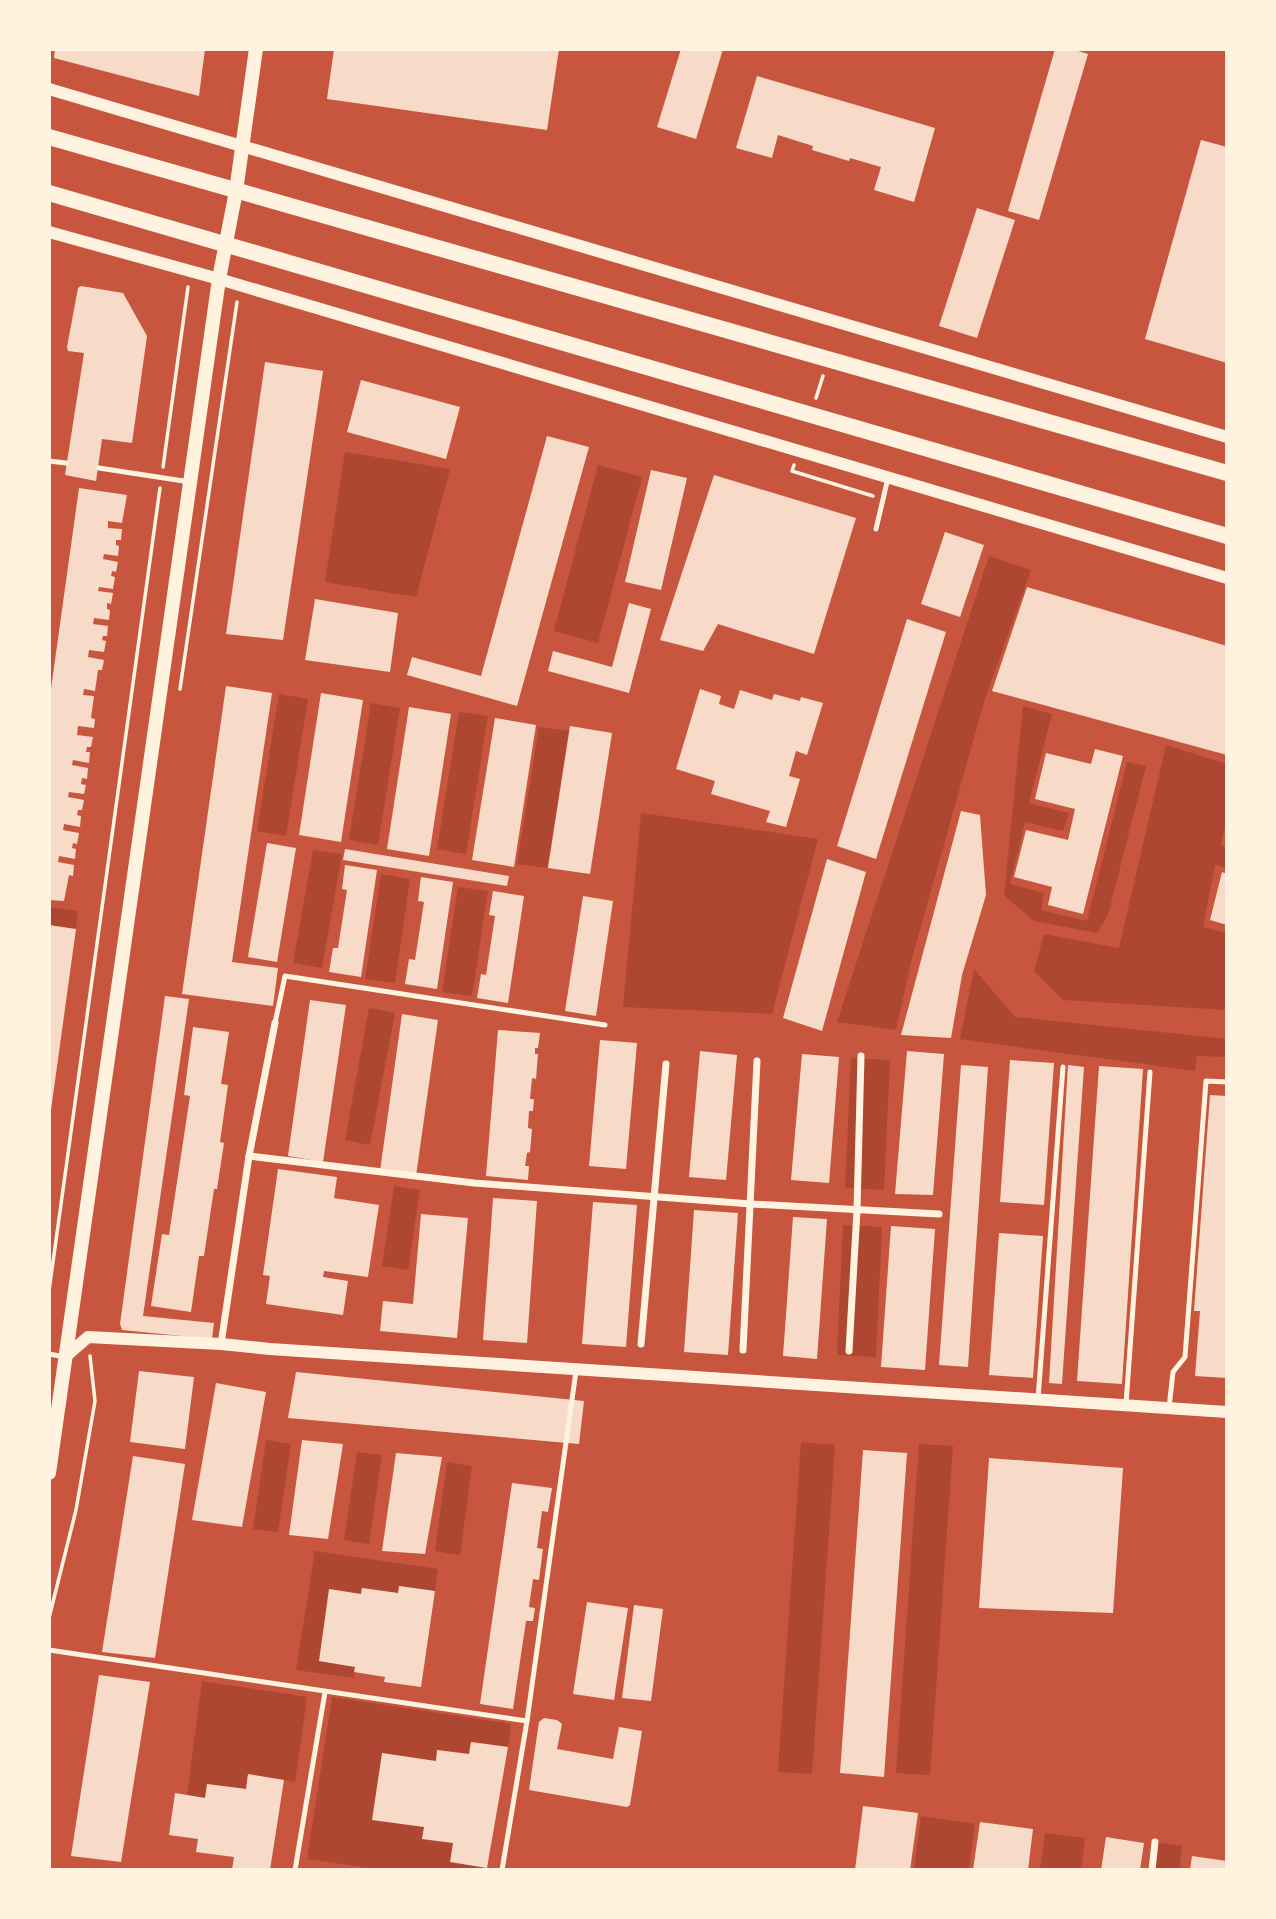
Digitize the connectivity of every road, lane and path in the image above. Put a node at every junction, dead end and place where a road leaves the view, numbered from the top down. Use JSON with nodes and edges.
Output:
{"nodes":[{"id":1,"x":256,"y":49,"type":"edge"},
{"id":2,"x":49,"y":89,"type":"edge"},
{"id":3,"x":49,"y":137,"type":"edge"},
{"id":4,"x":241,"y":144,"type":"junction"},
{"id":5,"x":236,"y":191,"type":"junction"},
{"id":6,"x":49,"y":192,"type":"edge"},
{"id":7,"x":49,"y":232,"type":"edge"},
{"id":8,"x":224,"y":244,"type":"junction"},
{"id":9,"x":190,"y":271,"type":"junction"},
{"id":10,"x":219,"y":279,"type":"junction"},
{"id":11,"x":240,"y":285,"type":"junction"},
{"id":12,"x":825,"y":370,"type":"dead end"},
{"id":13,"x":812,"y":408,"type":"dead end"},
{"id":14,"x":1227,"y":438,"type":"edge"},
{"id":15,"x":796,"y":458,"type":"dead end"},
{"id":16,"x":49,"y":461,"type":"edge"},
{"id":17,"x":66,"y":463,"type":"dead end"},
{"id":18,"x":99,"y":468,"type":"dead end"},
{"id":19,"x":1227,"y":473,"type":"edge"},
{"id":20,"x":161,"y":478,"type":"junction"},
{"id":21,"x":888,"y":478,"type":"junction"},
{"id":22,"x":190,"y":482,"type":"junction"},
{"id":23,"x":861,"y":492,"type":"dead end"},
{"id":24,"x":876,"y":529,"type":"dead end"},
{"id":25,"x":1227,"y":536,"type":"edge"},
{"id":26,"x":1227,"y":578,"type":"edge"},
{"id":27,"x":179,"y":695,"type":"dead end"},
{"id":28,"x":275,"y":1023,"type":"joint"},
{"id":29,"x":604,"y":1025,"type":"dead end"},
{"id":30,"x":861,"y":1056,"type":"dead end"},
{"id":31,"x":757,"y":1061,"type":"dead end"},
{"id":32,"x":666,"y":1064,"type":"dead end"},
{"id":33,"x":1063,"y":1067,"type":"dead end"},
{"id":34,"x":1150,"y":1072,"type":"dead end"},
{"id":35,"x":1227,"y":1082,"type":"edge"},
{"id":36,"x":249,"y":1156,"type":"junction"},
{"id":37,"x":653,"y":1196,"type":"junction"},
{"id":38,"x":751,"y":1204,"type":"junction"},
{"id":39,"x":857,"y":1210,"type":"junction"},
{"id":40,"x":939,"y":1214,"type":"dead end"},
{"id":41,"x":49,"y":1291,"type":"edge"},
{"id":42,"x":88,"y":1337,"type":"junction"},
{"id":43,"x":221,"y":1344,"type":"junction"},
{"id":44,"x":641,"y":1344,"type":"dead end"},
{"id":45,"x":743,"y":1350,"type":"dead end"},
{"id":46,"x":849,"y":1351,"type":"dead end"},
{"id":47,"x":49,"y":1354,"type":"edge"},
{"id":48,"x":65,"y":1357,"type":"junction"},
{"id":49,"x":576,"y":1368,"type":"junction"},
{"id":50,"x":1038,"y":1399,"type":"junction"},
{"id":51,"x":1126,"y":1405,"type":"junction"},
{"id":52,"x":1169,"y":1408,"type":"junction"},
{"id":53,"x":1227,"y":1412,"type":"edge"},
{"id":54,"x":49,"y":1473,"type":"edge"},
{"id":55,"x":49,"y":1618,"type":"edge"},
{"id":56,"x":49,"y":1650,"type":"edge"},
{"id":57,"x":325,"y":1692,"type":"junction"},
{"id":58,"x":527,"y":1721,"type":"junction"},
{"id":59,"x":1156,"y":1842,"type":"dead end"},
{"id":60,"x":295,"y":1870,"type":"edge"},
{"id":61,"x":502,"y":1870,"type":"edge"},
{"id":62,"x":1152,"y":1870,"type":"edge"}],
"edges":[{"from":1,"to":4,"type":"main road"},
{"from":2,"to":4,"type":"street"},
{"from":3,"to":5,"type":"main road"},
{"from":4,"to":5,"type":"main road"},
{"from":4,"to":14,"type":"street"},
{"from":5,"to":8,"type":"main road"},
{"from":5,"to":19,"type":"main road"},
{"from":6,"to":8,"type":"main road"},
{"from":7,"to":9,"type":"street"},
{"from":8,"to":10,"type":"main road"},
{"from":8,"to":25,"type":"main road"},
{"from":9,"to":10,"type":"street"},
{"from":9,"to":20,"type":"path"},
{"from":10,"to":11,"type":"street"},
{"from":10,"to":22,"type":"main road"},
{"from":11,"to":21,"type":"street"},
{"from":11,"to":27,"type":"path"},
{"from":12,"to":13,"type":"path"},
{"from":15,"to":23,"type":"path"},
{"from":16,"to":17,"type":"lane"},
{"from":18,"to":20,"type":"lane"},
{"from":20,"to":22,"type":"lane"},
{"from":20,"to":41,"type":"path"},
{"from":21,"to":24,"type":"lane"},
{"from":21,"to":26,"type":"street"},
{"from":22,"to":48,"type":"main road"},
{"from":28,"to":29,"type":"lane"},
{"from":28,"to":36,"type":"street"},
{"from":30,"to":39,"type":"street"},
{"from":31,"to":38,"type":"street"},
{"from":32,"to":37,"type":"street"},
{"from":33,"to":50,"type":"lane"},
{"from":34,"to":51,"type":"lane"},
{"from":35,"to":52,"type":"lane"},
{"from":36,"to":37,"type":"street"},
{"from":36,"to":43,"type":"street"},
{"from":37,"to":38,"type":"street"},
{"from":37,"to":44,"type":"street"},
{"from":38,"to":39,"type":"street"},
{"from":38,"to":45,"type":"street"},
{"from":39,"to":40,"type":"street"},
{"from":39,"to":46,"type":"street"},
{"from":42,"to":43,"type":"street"},
{"from":42,"to":48,"type":"street"},
{"from":42,"to":55,"type":"path"},
{"from":43,"to":49,"type":"street"},
{"from":47,"to":48,"type":"lane"},
{"from":48,"to":54,"type":"main road"},
{"from":49,"to":50,"type":"street"},
{"from":49,"to":58,"type":"lane"},
{"from":50,"to":51,"type":"street"},
{"from":51,"to":52,"type":"street"},
{"from":52,"to":53,"type":"street"},
{"from":56,"to":57,"type":"lane"},
{"from":57,"to":58,"type":"lane"},
{"from":57,"to":60,"type":"lane"},
{"from":58,"to":61,"type":"lane"},
{"from":59,"to":62,"type":"street"}]}
